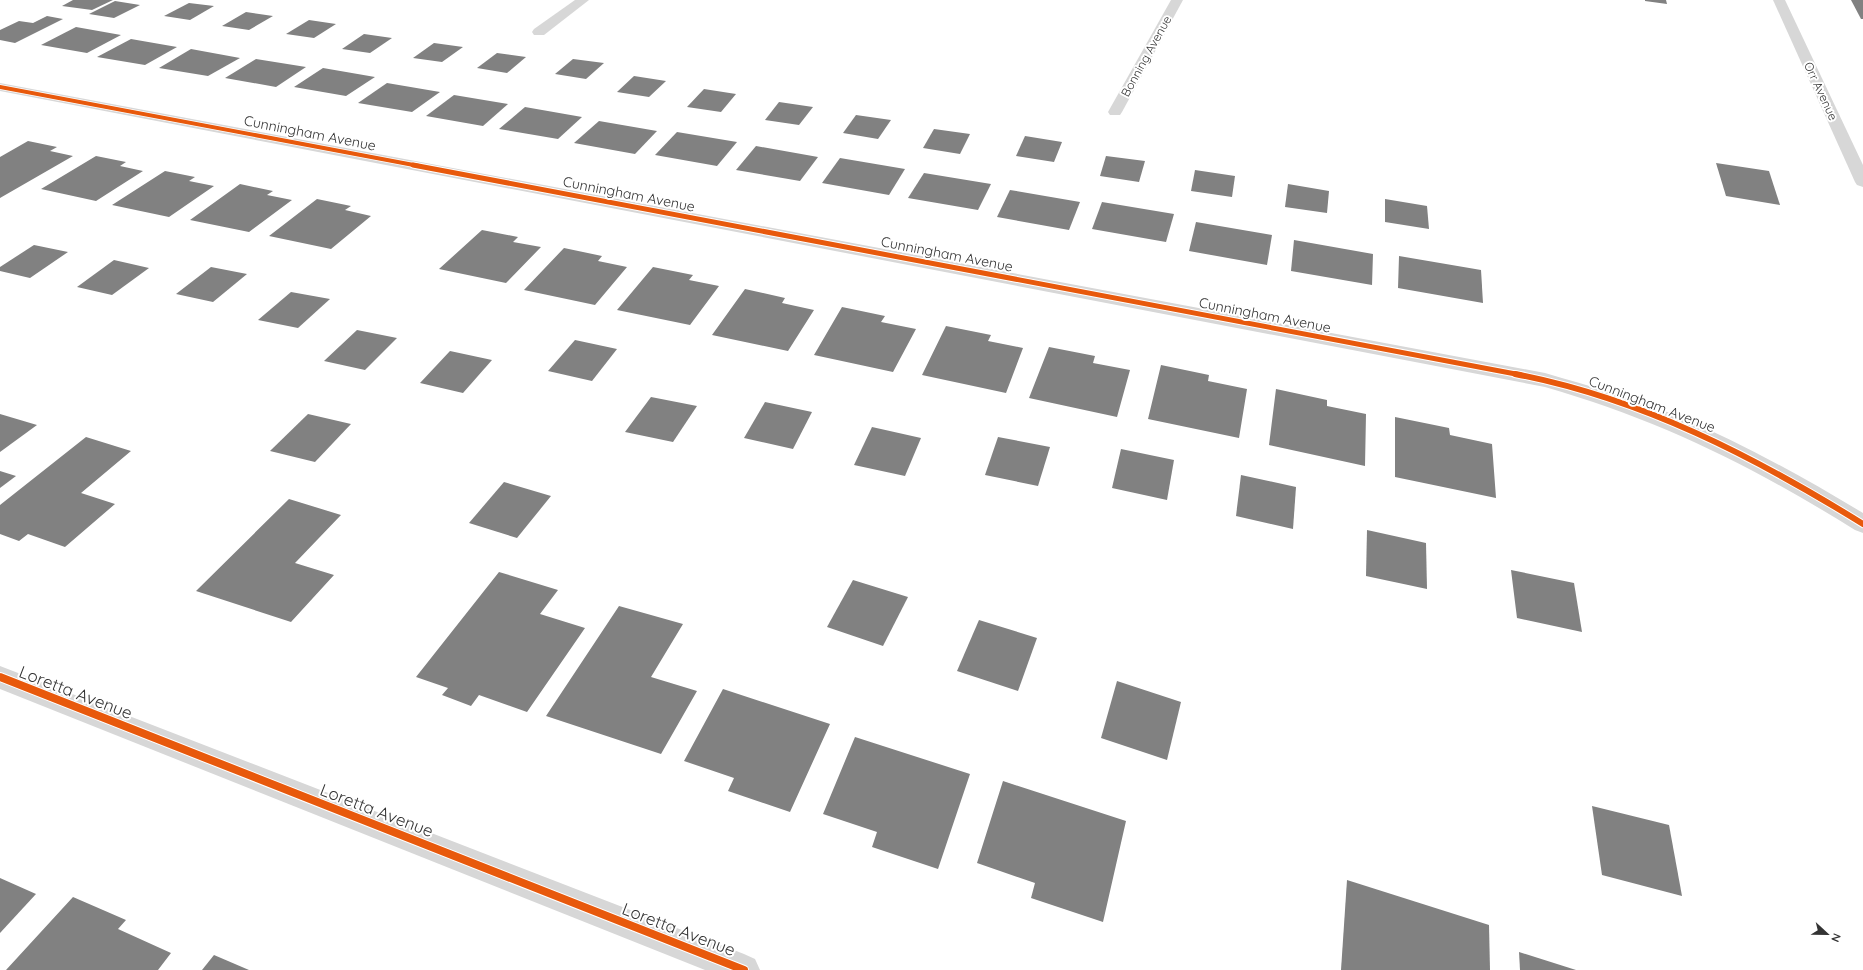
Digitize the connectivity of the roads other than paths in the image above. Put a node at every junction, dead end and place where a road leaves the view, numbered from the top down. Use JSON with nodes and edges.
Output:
{"nodes":[{"id":1,"x":583,"y":0,"type":"edge"},
{"id":2,"x":1177,"y":0,"type":"edge"},
{"id":3,"x":1779,"y":0,"type":"edge"},
{"id":4,"x":539,"y":32,"type":"dead end"},
{"id":5,"x":0,"y":87,"type":"edge"},
{"id":6,"x":1115,"y":112,"type":"dead end"},
{"id":7,"x":1863,"y":182,"type":"edge"},
{"id":8,"x":1863,"y":524,"type":"edge"},
{"id":9,"x":0,"y":677,"type":"edge"},
{"id":10,"x":744,"y":970,"type":"edge"}],
"edges":[{"from":1,"to":4,"type":"street"},
{"from":2,"to":6,"type":"street","name":"Bonning Avenue"},
{"from":3,"to":7,"type":"street","name":"Orr Avenue"},
{"from":5,"to":8,"type":"street","name":"Cunningham Avenue"},
{"from":9,"to":10,"type":"street","name":"Loretta Avenue"}]}
